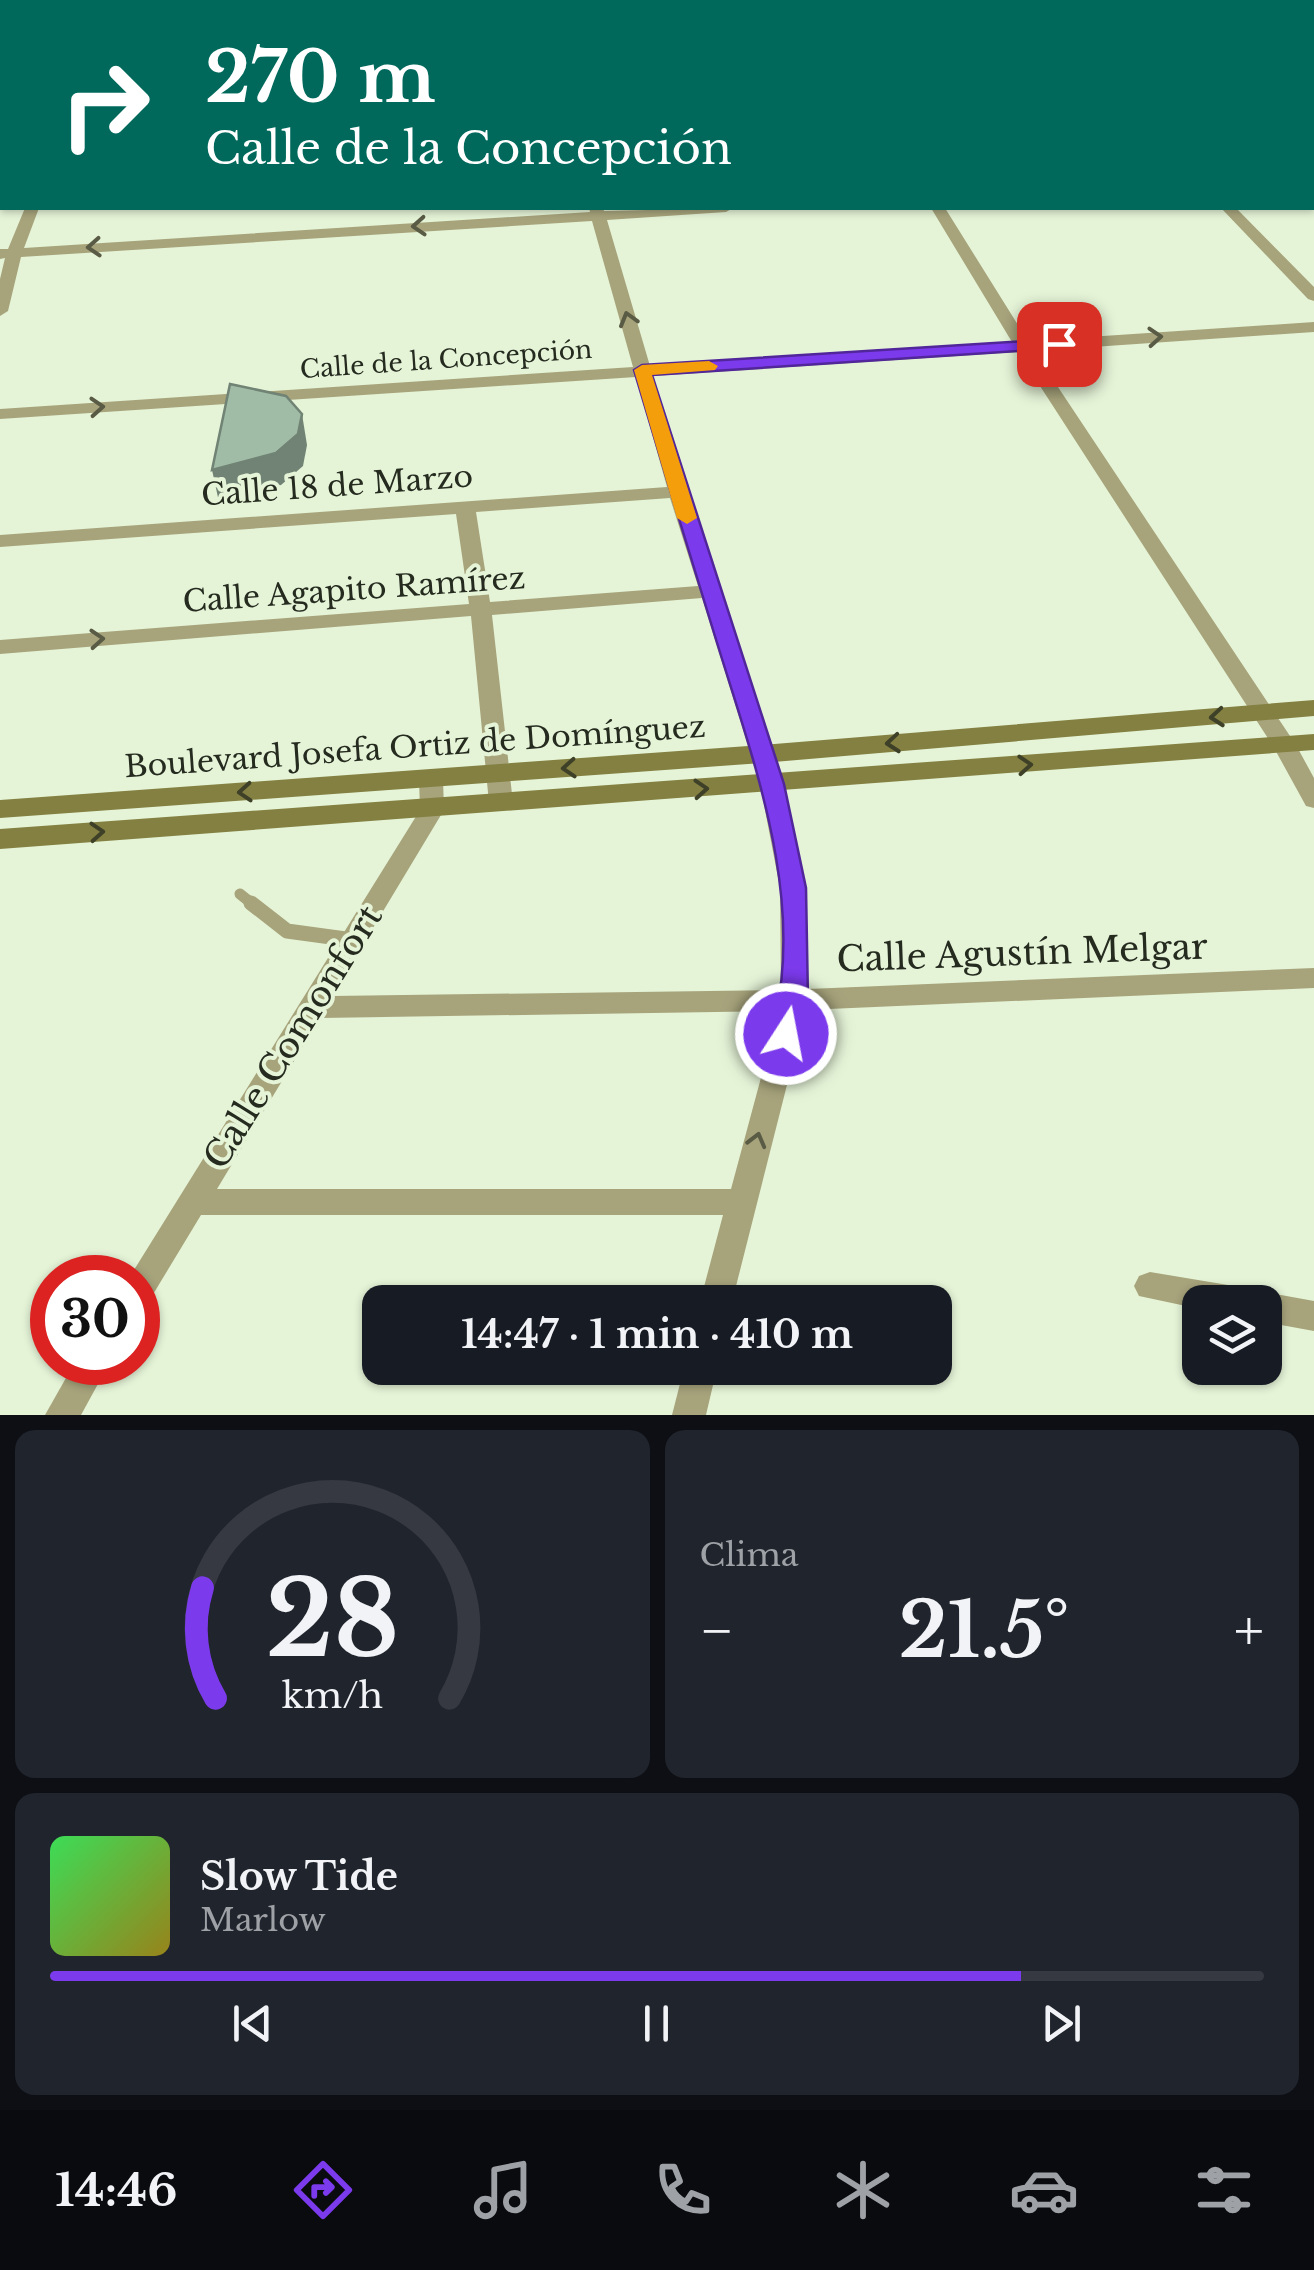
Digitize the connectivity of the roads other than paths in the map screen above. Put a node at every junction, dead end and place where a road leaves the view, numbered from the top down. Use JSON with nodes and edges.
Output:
{"nodes":[{"id":1,"x":31,"y":210,"type":"edge"},
{"id":2,"x":640,"y":210,"type":"edge"},
{"id":3,"x":939,"y":210,"type":"edge"},
{"id":4,"x":1230,"y":210,"type":"edge"},
{"id":5,"x":597,"y":211,"type":"edge"},
{"id":6,"x":7,"y":253,"type":"edge"},
{"id":7,"x":1314,"y":296,"type":"edge"},
{"id":8,"x":0,"y":311,"type":"edge"},
{"id":9,"x":1314,"y":327,"type":"edge"},
{"id":10,"x":1023,"y":346,"type":"junction"},
{"id":11,"x":642,"y":370,"type":"junction"},
{"id":12,"x":0,"y":414,"type":"edge"},
{"id":13,"x":678,"y":492,"type":"junction"},
{"id":14,"x":465,"y":507,"type":"junction"},
{"id":15,"x":0,"y":541,"type":"edge"},
{"id":16,"x":713,"y":591,"type":"junction"},
{"id":17,"x":481,"y":611,"type":"junction"},
{"id":18,"x":0,"y":647,"type":"edge"},
{"id":19,"x":1314,"y":708,"type":"edge"},
{"id":20,"x":1260,"y":714,"type":"junction"},
{"id":21,"x":1314,"y":742,"type":"edge"},
{"id":22,"x":1284,"y":745,"type":"junction"},
{"id":23,"x":762,"y":754,"type":"junction"},
{"id":24,"x":496,"y":773,"type":"junction"},
{"id":25,"x":431,"y":779,"type":"junction"},
{"id":26,"x":772,"y":784,"type":"junction"},
{"id":27,"x":1314,"y":800,"type":"edge"},
{"id":28,"x":501,"y":803,"type":"junction"},
{"id":29,"x":0,"y":810,"type":"edge"},
{"id":30,"x":432,"y":810,"type":"junction"},
{"id":31,"x":0,"y":838,"type":"edge"},
{"id":32,"x":240,"y":894,"type":"dead end"},
{"id":33,"x":353,"y":940,"type":"junction"},
{"id":34,"x":1314,"y":978,"type":"edge"},
{"id":35,"x":795,"y":1000,"type":"junction"},
{"id":36,"x":313,"y":1007,"type":"junction"},
{"id":37,"x":192,"y":1202,"type":"junction"},
{"id":38,"x":740,"y":1202,"type":"junction"},
{"id":39,"x":160,"y":1255,"type":"edge"},
{"id":40,"x":720,"y":1285,"type":"edge"},
{"id":41,"x":1150,"y":1286,"type":"dead end"},
{"id":42,"x":1182,"y":1292,"type":"edge"},
{"id":43,"x":1282,"y":1310,"type":"edge"},
{"id":44,"x":1314,"y":1316,"type":"edge"},
{"id":45,"x":80,"y":1385,"type":"edge"},
{"id":46,"x":697,"y":1385,"type":"edge"},
{"id":47,"x":62,"y":1415,"type":"edge"},
{"id":48,"x":690,"y":1415,"type":"edge"}],
"edges":[{"from":1,"to":6,"type":"street"},
{"from":2,"to":5,"type":"street"},
{"from":3,"to":10,"type":"street"},
{"from":4,"to":7,"type":"street"},
{"from":5,"to":6,"type":"street","one_way":true},
{"from":11,"to":5,"type":"street","one_way":true},
{"from":6,"to":8,"type":"street"},
{"from":10,"to":9,"type":"street","name":"Calle de la Concepción","one_way":true},
{"from":10,"to":11,"type":"street","name":"Calle de la Concepción"},
{"from":10,"to":20,"type":"street"},
{"from":12,"to":11,"type":"street","name":"Calle de la Concepción","one_way":true},
{"from":11,"to":13,"type":"street"},
{"from":13,"to":14,"type":"street","name":"Calle 18 de Marzo"},
{"from":13,"to":16,"type":"street"},
{"from":14,"to":15,"type":"street","name":"Calle 18 de Marzo"},
{"from":14,"to":17,"type":"street"},
{"from":16,"to":17,"type":"street","name":"Calle Agapito Ramírez"},
{"from":16,"to":23,"type":"street"},
{"from":18,"to":17,"type":"street","name":"Calle Agapito Ramírez","one_way":true},
{"from":17,"to":24,"type":"street"},
{"from":19,"to":20,"type":"street","name":"Boulevard Josefa Ortiz de Domínguez"},
{"from":20,"to":22,"type":"street"},
{"from":20,"to":23,"type":"street","name":"Boulevard Josefa Ortiz de Domínguez","one_way":true},
{"from":21,"to":22,"type":"street","name":"Boulevard Josefa Ortiz de Domínguez"},
{"from":26,"to":22,"type":"street","name":"Boulevard Josefa Ortiz de Domínguez","one_way":true},
{"from":22,"to":27,"type":"street"},
{"from":23,"to":24,"type":"street","name":"Boulevard Josefa Ortiz de Domínguez","one_way":true},
{"from":23,"to":26,"type":"street"},
{"from":24,"to":25,"type":"street","name":"Boulevard Josefa Ortiz de Domínguez"},
{"from":24,"to":28,"type":"street"},
{"from":25,"to":29,"type":"street","name":"Boulevard Josefa Ortiz de Domínguez","one_way":true},
{"from":25,"to":30,"type":"street"},
{"from":28,"to":26,"type":"street","name":"Boulevard Josefa Ortiz de Domínguez","one_way":true},
{"from":26,"to":35,"type":"street"},
{"from":28,"to":30,"type":"street","name":"Boulevard Josefa Ortiz de Domínguez"},
{"from":31,"to":30,"type":"street","name":"Boulevard Josefa Ortiz de Domínguez","one_way":true},
{"from":30,"to":33,"type":"street","name":"Calle Comonfort"},
{"from":32,"to":33,"type":"lane"},
{"from":33,"to":36,"type":"street","name":"Calle Comonfort"},
{"from":34,"to":35,"type":"street","name":"Calle Agustín Melgar"},
{"from":35,"to":36,"type":"street","name":"Calle Agustín Melgar"},
{"from":38,"to":35,"type":"street","one_way":true},
{"from":36,"to":37,"type":"street","name":"Calle Comonfort"},
{"from":37,"to":38,"type":"street"},
{"from":37,"to":39,"type":"street","name":"Calle Comonfort"},
{"from":38,"to":40,"type":"street"},
{"from":41,"to":42,"type":"street"},
{"from":43,"to":44,"type":"street"},
{"from":45,"to":47,"type":"street"},
{"from":46,"to":48,"type":"street"}]}
